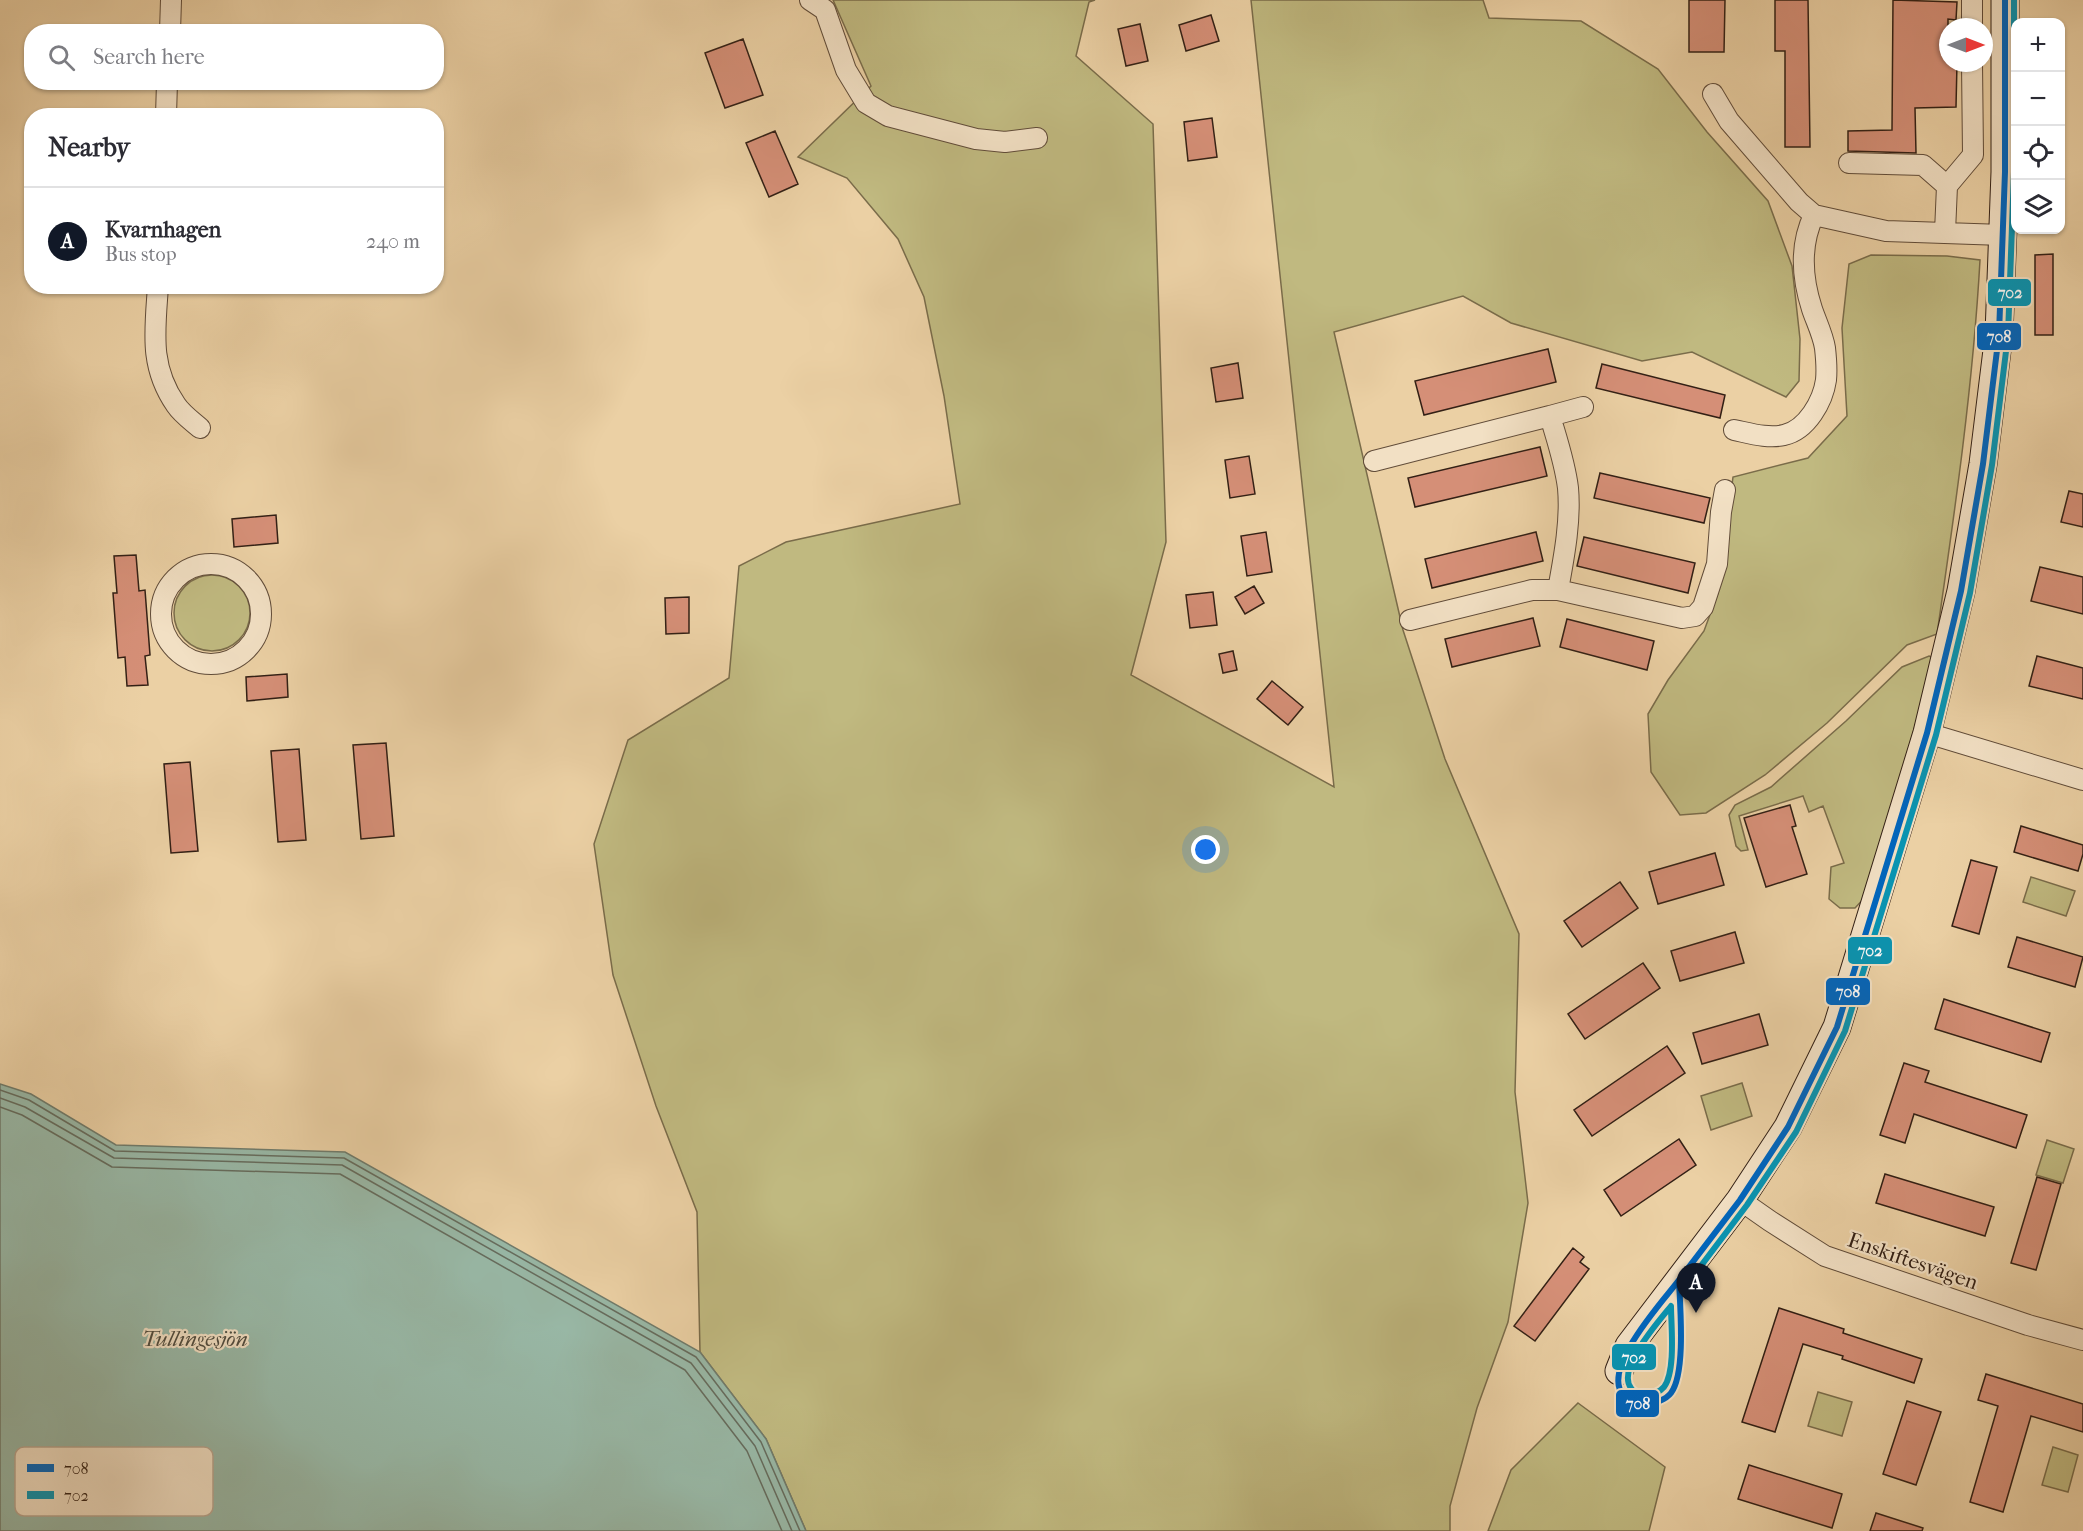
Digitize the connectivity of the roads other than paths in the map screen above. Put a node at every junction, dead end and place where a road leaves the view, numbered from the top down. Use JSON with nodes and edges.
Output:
{"nodes":[{"id":1,"x":171,"y":0,"type":"edge"},
{"id":2,"x":810,"y":0,"type":"edge"},
{"id":3,"x":1972,"y":0,"type":"edge"},
{"id":4,"x":2005,"y":0,"type":"edge"},
{"id":5,"x":1972,"y":18,"type":"edge"},
{"id":6,"x":170,"y":24,"type":"edge"},
{"id":7,"x":1972,"y":72,"type":"edge"},
{"id":8,"x":167,"y":90,"type":"edge"},
{"id":9,"x":1713,"y":94,"type":"dead end"},
{"id":10,"x":166,"y":108,"type":"edge"},
{"id":11,"x":1037,"y":138,"type":"dead end"},
{"id":12,"x":1849,"y":164,"type":"dead end"},
{"id":13,"x":1947,"y":186,"type":"junction"},
{"id":14,"x":1814,"y":216,"type":"junction"},
{"id":15,"x":1945,"y":232,"type":"junction"},
{"id":16,"x":2003,"y":235,"type":"junction"},
{"id":17,"x":158,"y":294,"type":"edge"},
{"id":18,"x":1584,"y":407,"type":"dead end"},
{"id":19,"x":1550,"y":416,"type":"junction"},
{"id":20,"x":200,"y":428,"type":"dead end"},
{"id":21,"x":1734,"y":430,"type":"dead end"},
{"id":22,"x":1374,"y":461,"type":"dead end"},
{"id":23,"x":1725,"y":490,"type":"dead end"},
{"id":24,"x":209,"y":563,"type":"joint"},
{"id":25,"x":1558,"y":590,"type":"junction"},
{"id":26,"x":1410,"y":620,"type":"dead end"},
{"id":27,"x":1927,"y":733,"type":"junction"},
{"id":28,"x":2083,"y":780,"type":"edge"},
{"id":29,"x":1740,"y":1200,"type":"junction"},
{"id":30,"x":2083,"y":1340,"type":"edge"},
{"id":31,"x":1619,"y":1371,"type":"dead end"}],
"edges":[{"from":1,"to":6,"type":"street"},
{"from":2,"to":11,"type":"street"},
{"from":3,"to":5,"type":"street"},
{"from":4,"to":16,"type":"street"},
{"from":7,"to":13,"type":"street"},
{"from":8,"to":10,"type":"street"},
{"from":9,"to":14,"type":"street"},
{"from":12,"to":13,"type":"street"},
{"from":13,"to":15,"type":"street"},
{"from":14,"to":15,"type":"street"},
{"from":14,"to":21,"type":"street"},
{"from":15,"to":16,"type":"street"},
{"from":16,"to":27,"type":"street"},
{"from":17,"to":20,"type":"street"},
{"from":18,"to":19,"type":"street"},
{"from":19,"to":22,"type":"street"},
{"from":19,"to":25,"type":"street"},
{"from":23,"to":25,"type":"street"},
{"from":24,"to":24,"type":"street"},
{"from":25,"to":26,"type":"street"},
{"from":27,"to":28,"type":"street"},
{"from":27,"to":29,"type":"street"},
{"from":29,"to":30,"type":"street","name":"Enskiftesvägen"},
{"from":29,"to":31,"type":"street"}]}
